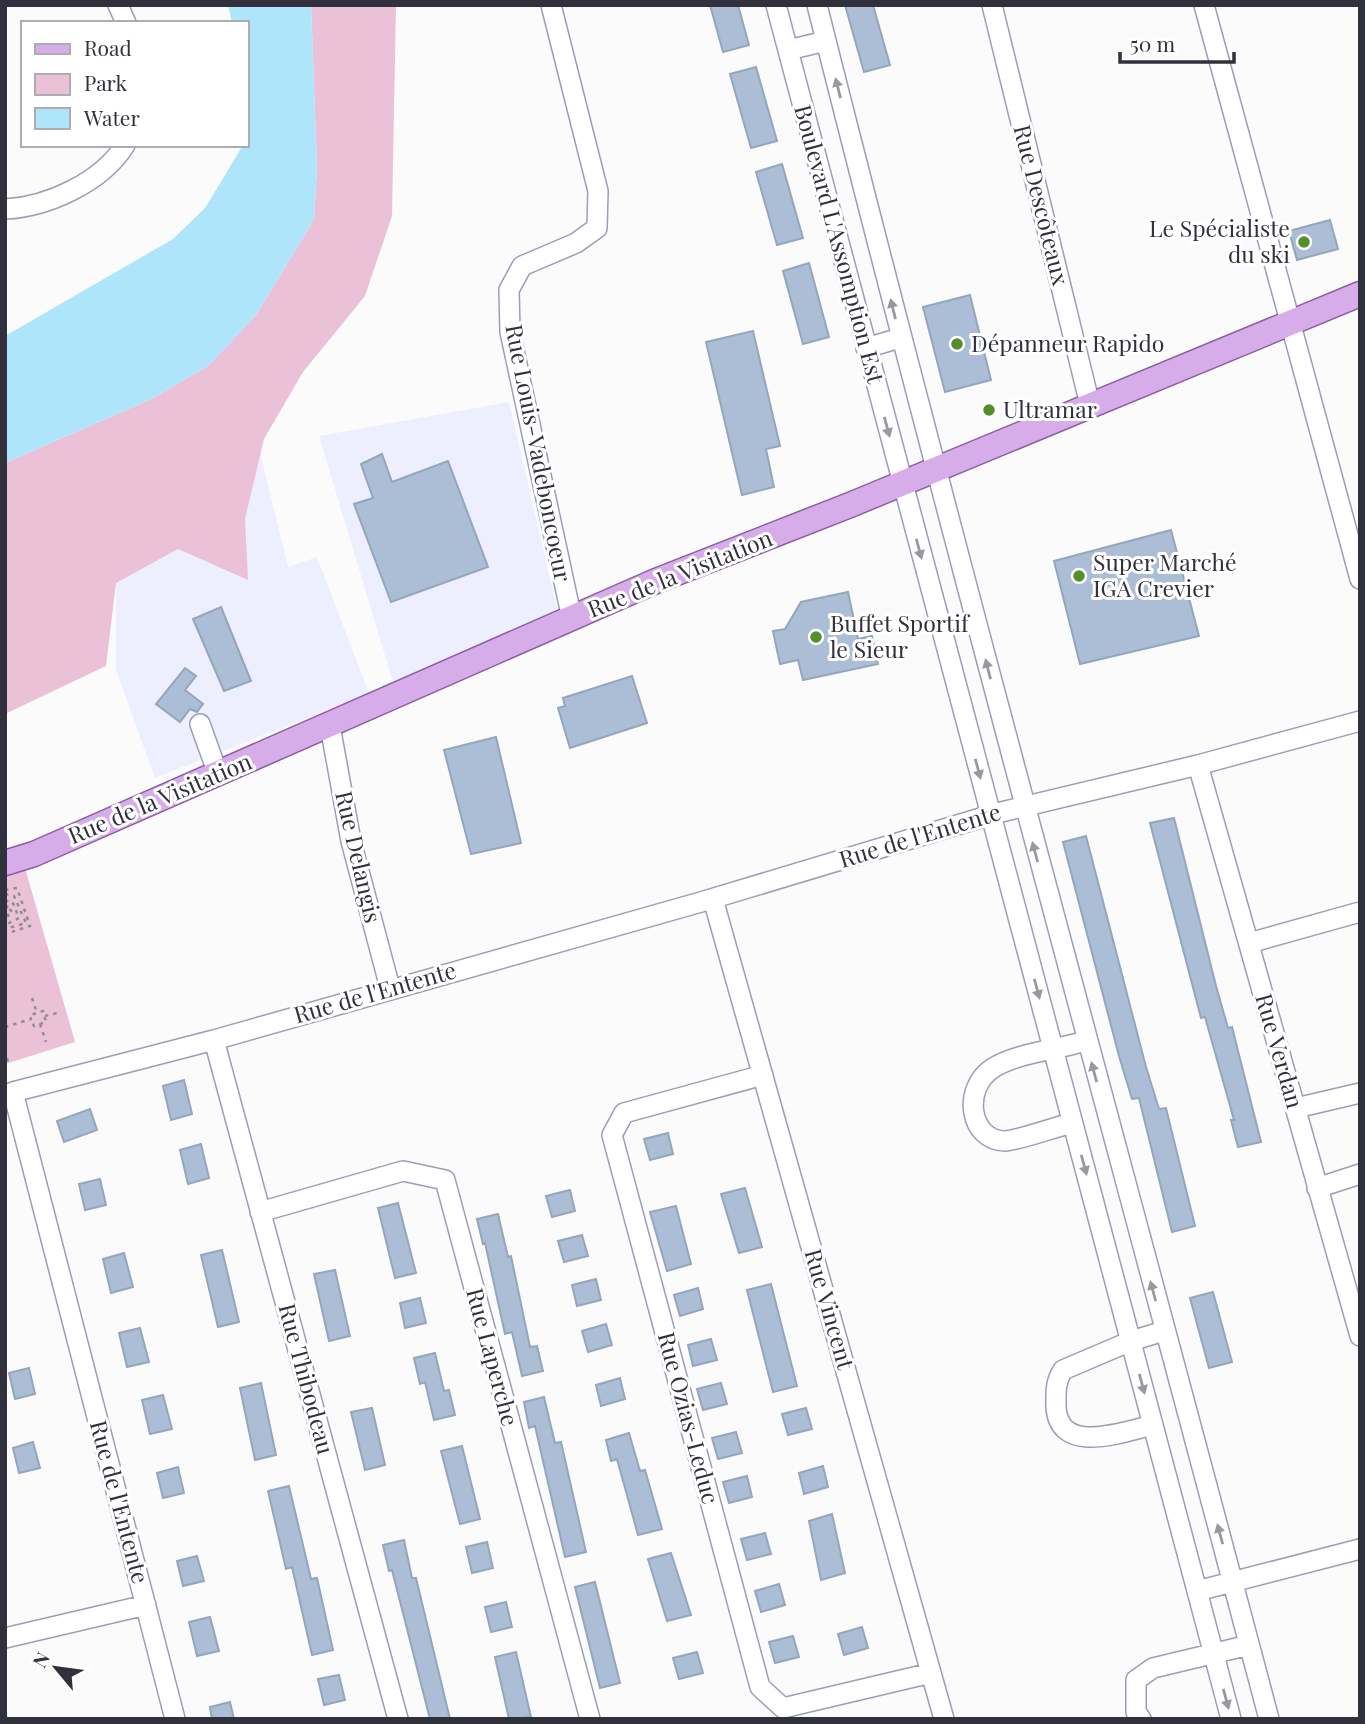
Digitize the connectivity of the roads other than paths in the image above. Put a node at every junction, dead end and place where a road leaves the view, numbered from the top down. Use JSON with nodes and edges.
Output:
{"nodes":[{"id":1,"x":118,"y":5,"type":"edge"},
{"id":2,"x":551,"y":5,"type":"edge"},
{"id":3,"x":776,"y":5,"type":"edge"},
{"id":4,"x":817,"y":5,"type":"edge"},
{"id":5,"x":992,"y":5,"type":"edge"},
{"id":6,"x":1204,"y":5,"type":"edge"},
{"id":7,"x":125,"y":21,"type":"edge"},
{"id":8,"x":826,"y":41,"type":"junction"},
{"id":9,"x":788,"y":50,"type":"junction"},
{"id":10,"x":123,"y":147,"type":"edge"},
{"id":11,"x":5,"y":209,"type":"edge"},
{"id":12,"x":1360,"y":294,"type":"edge"},
{"id":13,"x":1290,"y":323,"type":"junction"},
{"id":14,"x":900,"y":338,"type":"junction"},
{"id":15,"x":866,"y":348,"type":"junction"},
{"id":16,"x":1090,"y":405,"type":"junction"},
{"id":17,"x":937,"y":469,"type":"junction"},
{"id":18,"x":902,"y":483,"type":"junction"},
{"id":19,"x":1360,"y":579,"type":"edge"},
{"id":20,"x":572,"y":619,"type":"junction"},
{"id":21,"x":1360,"y":721,"type":"edge"},
{"id":22,"x":200,"y":724,"type":"dead end"},
{"id":23,"x":330,"y":726,"type":"junction"},
{"id":24,"x":1198,"y":765,"type":"junction"},
{"id":25,"x":218,"y":774,"type":"junction"},
{"id":26,"x":1023,"y":806,"type":"junction"},
{"id":27,"x":990,"y":815,"type":"junction"},
{"id":28,"x":5,"y":863,"type":"edge"},
{"id":29,"x":713,"y":899,"type":"junction"},
{"id":30,"x":1360,"y":912,"type":"edge"},
{"id":31,"x":1249,"y":943,"type":"junction"},
{"id":32,"x":390,"y":988,"type":"junction"},
{"id":33,"x":214,"y":1040,"type":"junction"},
{"id":34,"x":1086,"y":1041,"type":"junction"},
{"id":35,"x":1054,"y":1051,"type":"junction"},
{"id":36,"x":763,"y":1075,"type":"junction"},
{"id":37,"x":1360,"y":1093,"type":"edge"},
{"id":38,"x":1296,"y":1108,"type":"junction"},
{"id":39,"x":1072,"y":1123,"type":"junction"},
{"id":40,"x":1360,"y":1174,"type":"edge"},
{"id":41,"x":1317,"y":1188,"type":"junction"},
{"id":42,"x":260,"y":1212,"type":"junction"},
{"id":43,"x":1164,"y":1331,"type":"junction"},
{"id":44,"x":1360,"y":1336,"type":"edge"},
{"id":45,"x":1131,"y":1341,"type":"junction"},
{"id":46,"x":1153,"y":1425,"type":"junction"},
{"id":47,"x":1360,"y":1549,"type":"edge"},
{"id":48,"x":1232,"y":1580,"type":"junction"},
{"id":49,"x":1197,"y":1591,"type":"junction"},
{"id":50,"x":146,"y":1605,"type":"junction"},
{"id":51,"x":5,"y":1638,"type":"edge"},
{"id":52,"x":1249,"y":1644,"type":"junction"},
{"id":53,"x":1214,"y":1653,"type":"junction"},
{"id":54,"x":931,"y":1674,"type":"junction"},
{"id":55,"x":175,"y":1719,"type":"edge"},
{"id":56,"x":398,"y":1719,"type":"edge"},
{"id":57,"x":590,"y":1719,"type":"edge"},
{"id":58,"x":944,"y":1719,"type":"edge"},
{"id":59,"x":1142,"y":1719,"type":"edge"},
{"id":60,"x":1231,"y":1719,"type":"edge"},
{"id":61,"x":1269,"y":1719,"type":"edge"}],
"edges":[{"from":1,"to":7,"type":"street"},
{"from":2,"to":20,"type":"street","name":"Rue Louis-Vadeboncoeur"},
{"from":3,"to":9,"type":"street","name":"Boulevard L'Assomption Est"},
{"from":4,"to":8,"type":"street","name":"Boulevard L'Assomption Est"},
{"from":5,"to":16,"type":"street","name":"Rue Descôteaux"},
{"from":6,"to":13,"type":"street"},
{"from":8,"to":9,"type":"street"},
{"from":14,"to":8,"type":"street","name":"Boulevard L'Assomption Est","one_way":true},
{"from":9,"to":15,"type":"street","name":"Boulevard L'Assomption Est"},
{"from":10,"to":11,"type":"street"},
{"from":12,"to":13,"type":"main road","name":"Rue de la Visitation"},
{"from":13,"to":16,"type":"main road","name":"Rue de la Visitation"},
{"from":13,"to":19,"type":"street"},
{"from":14,"to":15,"type":"street"},
{"from":14,"to":17,"type":"street","name":"Boulevard L'Assomption Est"},
{"from":15,"to":18,"type":"street","name":"Boulevard L'Assomption Est","one_way":true},
{"from":16,"to":17,"type":"main road","name":"Rue de la Visitation"},
{"from":17,"to":18,"type":"main road","name":"Rue de la Visitation"},
{"from":26,"to":17,"type":"street","name":"Boulevard L'Assomption Est","one_way":true},
{"from":18,"to":20,"type":"main road","name":"Rue de la Visitation"},
{"from":18,"to":27,"type":"street","name":"Boulevard L'Assomption Est","one_way":true},
{"from":20,"to":23,"type":"main road","name":"Rue de la Visitation"},
{"from":21,"to":24,"type":"street","name":"Rue de l'Entente"},
{"from":22,"to":25,"type":"street"},
{"from":23,"to":25,"type":"main road","name":"Rue de la Visitation"},
{"from":23,"to":32,"type":"street","name":"Rue Delangis"},
{"from":24,"to":26,"type":"street","name":"Rue de l'Entente"},
{"from":24,"to":31,"type":"street","name":"Rue Verdan"},
{"from":25,"to":28,"type":"main road","name":"Rue de la Visitation"},
{"from":26,"to":27,"type":"street","name":"Rue de l'Entente"},
{"from":34,"to":26,"type":"street","name":"Boulevard L'Assomption Est","one_way":true},
{"from":27,"to":29,"type":"street","name":"Rue de l'Entente"},
{"from":27,"to":35,"type":"street","name":"Boulevard L'Assomption Est","one_way":true},
{"from":29,"to":32,"type":"street","name":"Rue de l'Entente"},
{"from":29,"to":36,"type":"street","name":"Rue Vincent"},
{"from":30,"to":31,"type":"street"},
{"from":31,"to":38,"type":"street","name":"Rue Verdan"},
{"from":32,"to":33,"type":"street","name":"Rue de l'Entente"},
{"from":33,"to":42,"type":"street","name":"Rue Thibodeau"},
{"from":33,"to":50,"type":"street","name":"Rue de l'Entente"},
{"from":34,"to":35,"type":"street"},
{"from":43,"to":34,"type":"street","name":"Boulevard L'Assomption Est","one_way":true},
{"from":35,"to":39,"type":"street"},
{"from":35,"to":39,"type":"street"},
{"from":36,"to":54,"type":"street","name":"Rue Vincent"},
{"from":36,"to":54,"type":"street","name":"Rue Ozias-Leduc"},
{"from":37,"to":38,"type":"street"},
{"from":38,"to":41,"type":"street","name":"Rue Verdan"},
{"from":39,"to":45,"type":"street","one_way":true},
{"from":40,"to":41,"type":"street"},
{"from":41,"to":44,"type":"street","name":"Rue Verdan"},
{"from":42,"to":56,"type":"street","name":"Rue Thibodeau"},
{"from":42,"to":57,"type":"street","name":"Rue Laperche"},
{"from":43,"to":45,"type":"street"},
{"from":48,"to":43,"type":"street","name":"Boulevard L'Assomption Est","one_way":true},
{"from":45,"to":46,"type":"street","one_way":true},
{"from":45,"to":46,"type":"street"},
{"from":46,"to":49,"type":"street"},
{"from":47,"to":48,"type":"street"},
{"from":48,"to":49,"type":"street"},
{"from":48,"to":52,"type":"street","name":"Boulevard L'Assomption Est"},
{"from":49,"to":53,"type":"street"},
{"from":50,"to":51,"type":"street"},
{"from":50,"to":55,"type":"street","name":"Rue de l'Entente"},
{"from":52,"to":53,"type":"street"},
{"from":52,"to":61,"type":"street","name":"Boulevard L'Assomption Est"},
{"from":53,"to":59,"type":"street"},
{"from":53,"to":60,"type":"street","one_way":true},
{"from":54,"to":58,"type":"street","name":"Rue Vincent"}]}
